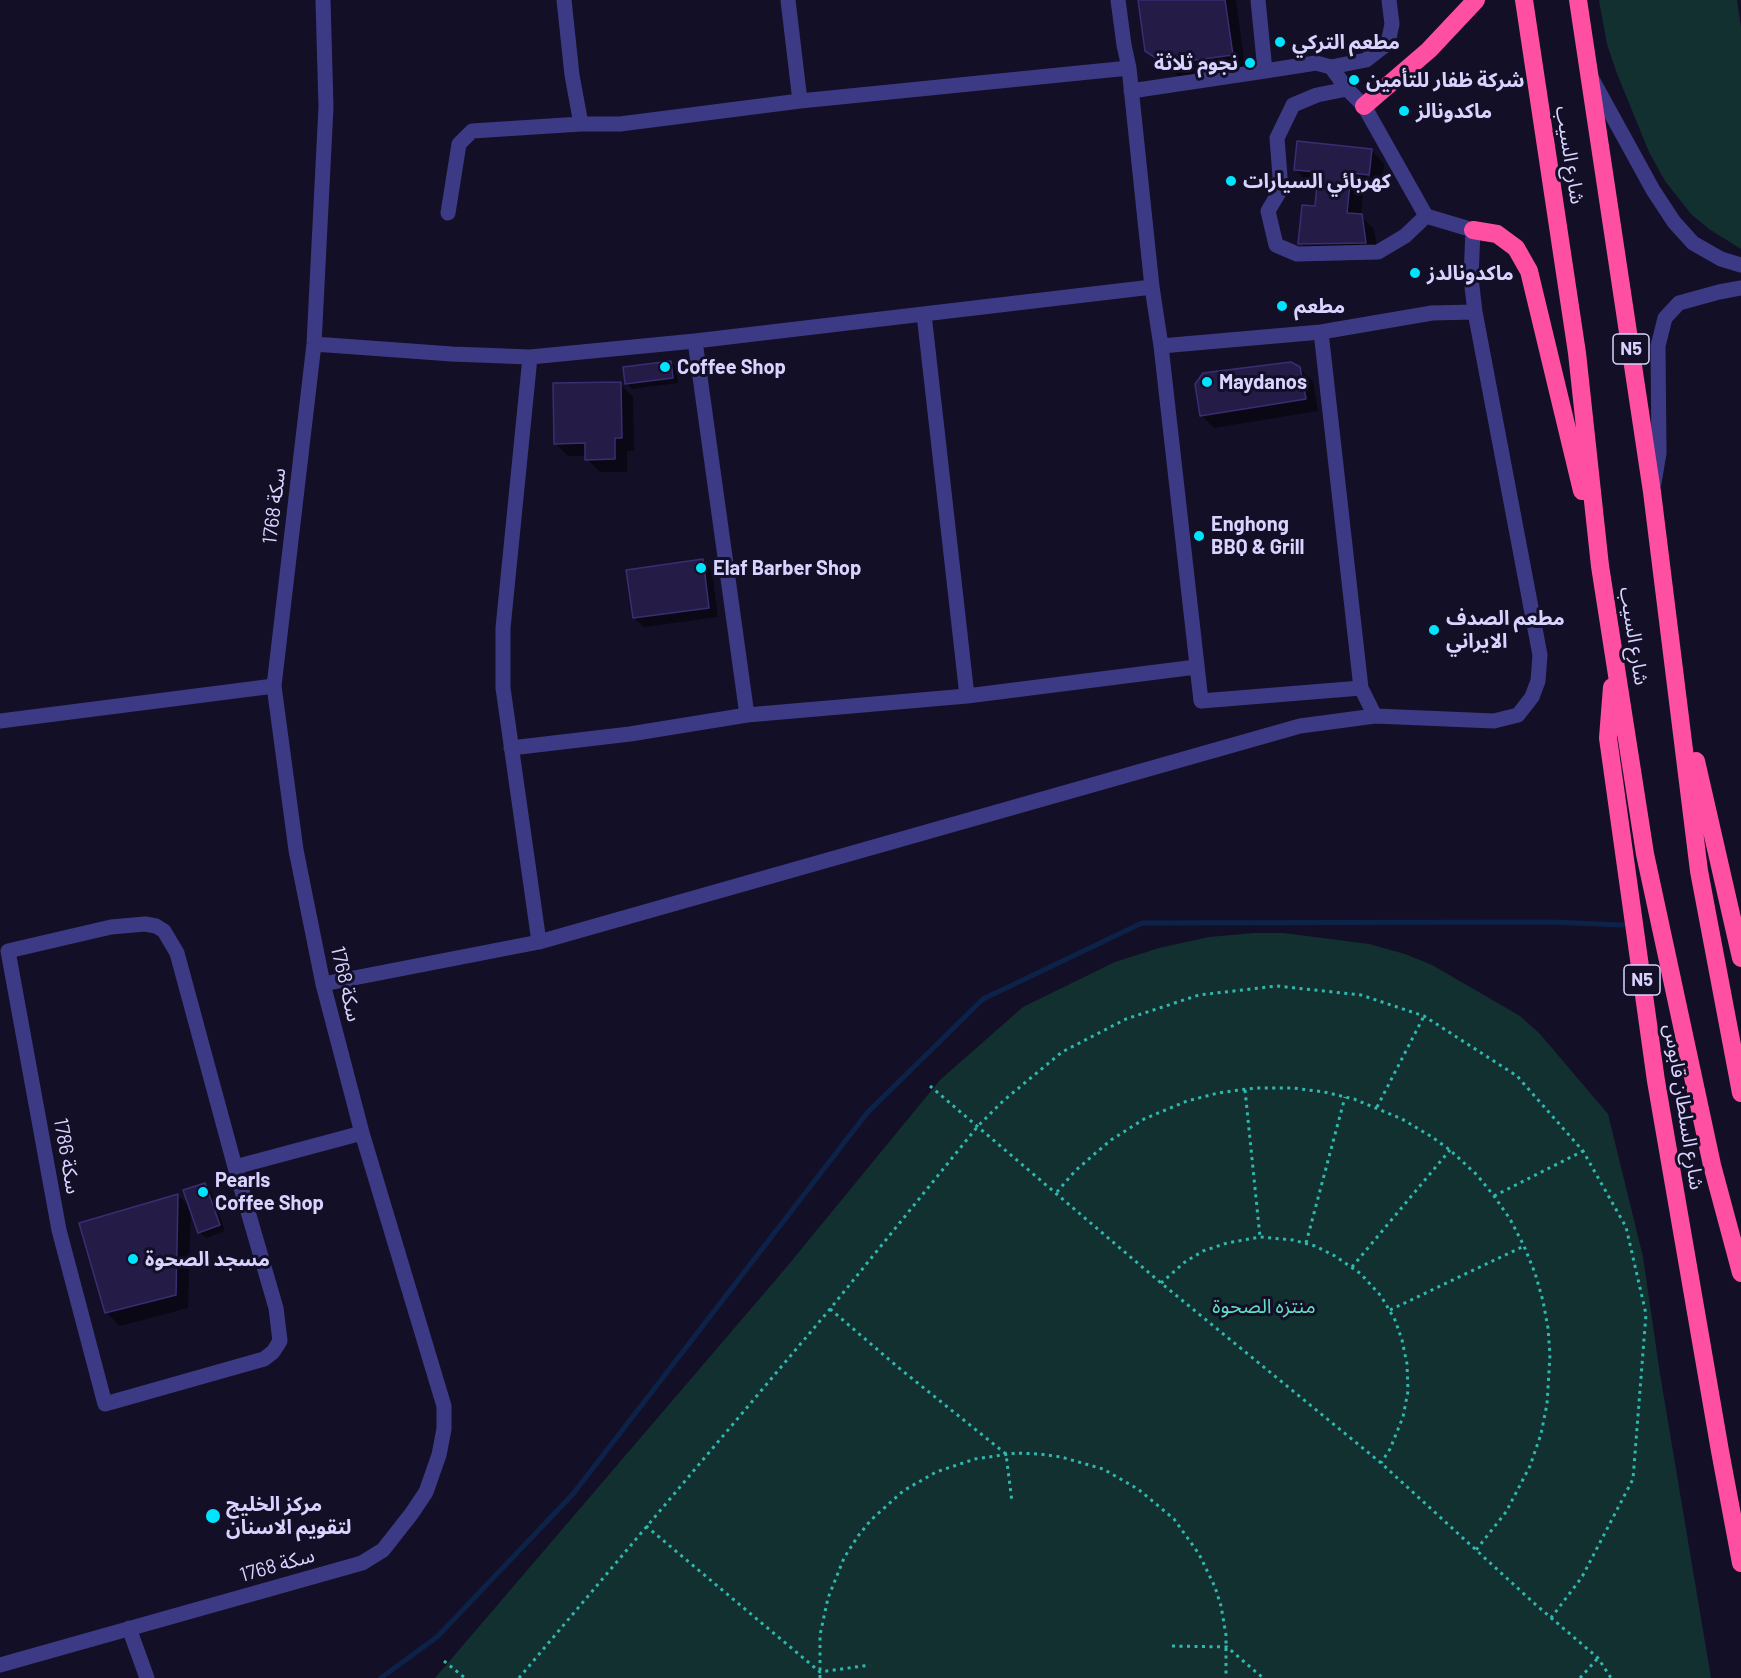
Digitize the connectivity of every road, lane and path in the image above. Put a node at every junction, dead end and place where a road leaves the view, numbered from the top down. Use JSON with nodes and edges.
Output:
{"nodes":[{"id":1,"x":323,"y":0,"type":"edge"},
{"id":2,"x":564,"y":0,"type":"edge"},
{"id":3,"x":788,"y":0,"type":"edge"},
{"id":4,"x":1118,"y":0,"type":"edge"},
{"id":5,"x":1258,"y":0,"type":"edge"},
{"id":6,"x":1389,"y":0,"type":"edge"},
{"id":7,"x":1476,"y":0,"type":"edge"},
{"id":8,"x":1524,"y":0,"type":"edge"},
{"id":9,"x":1578,"y":0,"type":"edge"},
{"id":10,"x":1129,"y":68,"type":"junction"},
{"id":11,"x":1331,"y":68,"type":"junction"},
{"id":12,"x":1265,"y":71,"type":"junction"},
{"id":13,"x":1589,"y":74,"type":"junction"},
{"id":14,"x":1347,"y":89,"type":"junction"},
{"id":15,"x":1131,"y":91,"type":"junction"},
{"id":16,"x":800,"y":102,"type":"junction"},
{"id":17,"x":1364,"y":106,"type":"junction"},
{"id":18,"x":580,"y":124,"type":"junction"},
{"id":19,"x":448,"y":213,"type":"dead end"},
{"id":20,"x":1426,"y":216,"type":"junction"},
{"id":21,"x":1473,"y":230,"type":"junction"},
{"id":22,"x":1741,"y":265,"type":"edge"},
{"id":23,"x":1152,"y":287,"type":"junction"},
{"id":24,"x":1741,"y":288,"type":"edge"},
{"id":25,"x":1475,"y":312,"type":"junction"},
{"id":26,"x":924,"y":314,"type":"junction"},
{"id":27,"x":1322,"y":332,"type":"junction"},
{"id":28,"x":696,"y":341,"type":"junction"},
{"id":29,"x":314,"y":344,"type":"junction"},
{"id":30,"x":1161,"y":346,"type":"junction"},
{"id":31,"x":530,"y":357,"type":"junction"},
{"id":32,"x":1652,"y":492,"type":"junction"},
{"id":33,"x":1600,"y":566,"type":"junction"},
{"id":34,"x":1614,"y":655,"type":"junction"},
{"id":35,"x":1196,"y":667,"type":"junction"},
{"id":36,"x":274,"y":686,"type":"junction"},
{"id":37,"x":1361,"y":688,"type":"junction"},
{"id":38,"x":967,"y":696,"type":"junction"},
{"id":39,"x":1679,"y":699,"type":"junction"},
{"id":40,"x":747,"y":716,"type":"junction"},
{"id":41,"x":1375,"y":716,"type":"junction"},
{"id":42,"x":0,"y":721,"type":"edge"},
{"id":43,"x":512,"y":748,"type":"junction"},
{"id":44,"x":539,"y":942,"type":"junction"},
{"id":45,"x":1741,"y":958,"type":"edge"},
{"id":46,"x":323,"y":984,"type":"junction"},
{"id":47,"x":1424,"y":1016,"type":"junction"},
{"id":48,"x":930,"y":1086,"type":"dead end"},
{"id":49,"x":1245,"y":1089,"type":"junction"},
{"id":50,"x":1741,"y":1093,"type":"edge"},
{"id":51,"x":1346,"y":1097,"type":"junction"},
{"id":52,"x":1377,"y":1107,"type":"junction"},
{"id":53,"x":978,"y":1126,"type":"junction"},
{"id":54,"x":362,"y":1133,"type":"junction"},
{"id":55,"x":1450,"y":1150,"type":"junction"},
{"id":56,"x":1582,"y":1151,"type":"junction"},
{"id":57,"x":235,"y":1167,"type":"junction"},
{"id":58,"x":1056,"y":1193,"type":"junction"},
{"id":59,"x":1494,"y":1196,"type":"junction"},
{"id":60,"x":1260,"y":1237,"type":"junction"},
{"id":61,"x":1306,"y":1243,"type":"junction"},
{"id":62,"x":1524,"y":1246,"type":"junction"},
{"id":63,"x":1352,"y":1267,"type":"junction"},
{"id":64,"x":1741,"y":1272,"type":"edge"},
{"id":65,"x":1161,"y":1282,"type":"junction"},
{"id":66,"x":830,"y":1309,"type":"junction"},
{"id":67,"x":1390,"y":1310,"type":"junction"},
{"id":68,"x":1006,"y":1454,"type":"junction"},
{"id":69,"x":1381,"y":1463,"type":"junction"},
{"id":70,"x":1012,"y":1502,"type":"dead end"},
{"id":71,"x":646,"y":1526,"type":"junction"},
{"id":72,"x":1476,"y":1550,"type":"junction"},
{"id":73,"x":1741,"y":1563,"type":"edge"},
{"id":74,"x":1551,"y":1618,"type":"junction"},
{"id":75,"x":129,"y":1628,"type":"junction"},
{"id":76,"x":1173,"y":1646,"type":"dead end"},
{"id":77,"x":1227,"y":1647,"type":"junction"},
{"id":78,"x":1598,"y":1658,"type":"junction"},
{"id":79,"x":444,"y":1661,"type":"dead end"},
{"id":80,"x":0,"y":1665,"type":"edge"},
{"id":81,"x":870,"y":1665,"type":"dead end"},
{"id":82,"x":820,"y":1672,"type":"junction"},
{"id":83,"x":147,"y":1678,"type":"edge"},
{"id":84,"x":465,"y":1678,"type":"edge"},
{"id":85,"x":519,"y":1678,"type":"edge"},
{"id":86,"x":820,"y":1678,"type":"edge"},
{"id":87,"x":1226,"y":1678,"type":"edge"},
{"id":88,"x":1263,"y":1678,"type":"edge"},
{"id":89,"x":1581,"y":1678,"type":"edge"},
{"id":90,"x":1611,"y":1678,"type":"edge"}],
"edges":[{"from":1,"to":29,"type":"street","name":"سكة 1768"},
{"from":2,"to":18,"type":"street"},
{"from":3,"to":16,"type":"street"},
{"from":4,"to":10,"type":"street"},
{"from":5,"to":12,"type":"street"},
{"from":6,"to":11,"type":"street"},
{"from":7,"to":17,"type":"highway"},
{"from":8,"to":33,"type":"highway","name":"شارع السيب","number":"N5"},
{"from":9,"to":13,"type":"highway","name":"شارع السيب","number":"N5"},
{"from":10,"to":15,"type":"street"},
{"from":10,"to":16,"type":"street"},
{"from":11,"to":12,"type":"street"},
{"from":11,"to":14,"type":"street"},
{"from":12,"to":15,"type":"street"},
{"from":13,"to":22,"type":"street"},
{"from":13,"to":32,"type":"highway","name":"شارع السيب","number":"N5"},
{"from":14,"to":17,"type":"street"},
{"from":14,"to":20,"type":"street"},
{"from":15,"to":23,"type":"street"},
{"from":16,"to":18,"type":"street"},
{"from":17,"to":20,"type":"street"},
{"from":18,"to":19,"type":"street"},
{"from":20,"to":21,"type":"street"},
{"from":21,"to":25,"type":"street"},
{"from":21,"to":33,"type":"highway"},
{"from":23,"to":26,"type":"street"},
{"from":23,"to":30,"type":"street"},
{"from":24,"to":32,"type":"street"},
{"from":25,"to":27,"type":"street"},
{"from":25,"to":41,"type":"street"},
{"from":26,"to":28,"type":"street"},
{"from":26,"to":38,"type":"street"},
{"from":27,"to":30,"type":"street"},
{"from":27,"to":37,"type":"street"},
{"from":28,"to":31,"type":"street"},
{"from":28,"to":40,"type":"street"},
{"from":29,"to":31,"type":"street"},
{"from":29,"to":36,"type":"street","name":"سكة 1768"},
{"from":30,"to":35,"type":"street"},
{"from":31,"to":43,"type":"street"},
{"from":32,"to":39,"type":"highway","name":"شارع السيب","number":"N5"},
{"from":33,"to":34,"type":"highway","name":"شارع السيب","number":"N5"},
{"from":34,"to":64,"type":"highway","name":"شارع السيب","number":"N5"},
{"from":34,"to":73,"type":"highway","name":"شارع السلطان قابوس","number":"N5"},
{"from":35,"to":37,"type":"street"},
{"from":35,"to":38,"type":"street"},
{"from":36,"to":42,"type":"street"},
{"from":36,"to":46,"type":"street","name":"سكة 1768"},
{"from":37,"to":41,"type":"street"},
{"from":38,"to":40,"type":"street"},
{"from":39,"to":45,"type":"highway","number":"N5"},
{"from":39,"to":50,"type":"highway","name":"شارع السيب","number":"N5"},
{"from":40,"to":43,"type":"street"},
{"from":41,"to":44,"type":"street"},
{"from":43,"to":44,"type":"street"},
{"from":44,"to":46,"type":"street"},
{"from":46,"to":54,"type":"street","name":"سكة 1768"},
{"from":47,"to":52,"type":"path"},
{"from":47,"to":53,"type":"path"},
{"from":47,"to":56,"type":"path"},
{"from":48,"to":53,"type":"path"},
{"from":49,"to":51,"type":"path"},
{"from":49,"to":58,"type":"path"},
{"from":49,"to":60,"type":"path"},
{"from":51,"to":52,"type":"path"},
{"from":51,"to":61,"type":"path"},
{"from":52,"to":55,"type":"path"},
{"from":53,"to":58,"type":"path"},
{"from":53,"to":66,"type":"path"},
{"from":54,"to":57,"type":"street"},
{"from":54,"to":75,"type":"street","name":"سكة 1768"},
{"from":55,"to":59,"type":"path"},
{"from":55,"to":63,"type":"path"},
{"from":56,"to":59,"type":"path"},
{"from":56,"to":74,"type":"path"},
{"from":57,"to":57,"type":"street","name":"سكة 1786"},
{"from":58,"to":65,"type":"path"},
{"from":59,"to":62,"type":"path"},
{"from":60,"to":61,"type":"path"},
{"from":60,"to":65,"type":"path"},
{"from":61,"to":63,"type":"path"},
{"from":62,"to":67,"type":"path"},
{"from":62,"to":72,"type":"path"},
{"from":63,"to":67,"type":"path"},
{"from":65,"to":69,"type":"path"},
{"from":66,"to":68,"type":"path"},
{"from":66,"to":71,"type":"path"},
{"from":67,"to":69,"type":"path"},
{"from":68,"to":70,"type":"path"},
{"from":68,"to":77,"type":"path"},
{"from":68,"to":82,"type":"path"},
{"from":69,"to":72,"type":"path"},
{"from":71,"to":82,"type":"path"},
{"from":71,"to":85,"type":"path"},
{"from":72,"to":74,"type":"path"},
{"from":74,"to":78,"type":"path"},
{"from":75,"to":80,"type":"street","name":"سكة 1768"},
{"from":75,"to":83,"type":"street"},
{"from":76,"to":77,"type":"path"},
{"from":77,"to":87,"type":"path"},
{"from":77,"to":88,"type":"path"},
{"from":78,"to":89,"type":"path"},
{"from":78,"to":90,"type":"path"},
{"from":79,"to":84,"type":"path"},
{"from":81,"to":82,"type":"path"},
{"from":82,"to":86,"type":"path"}]}
